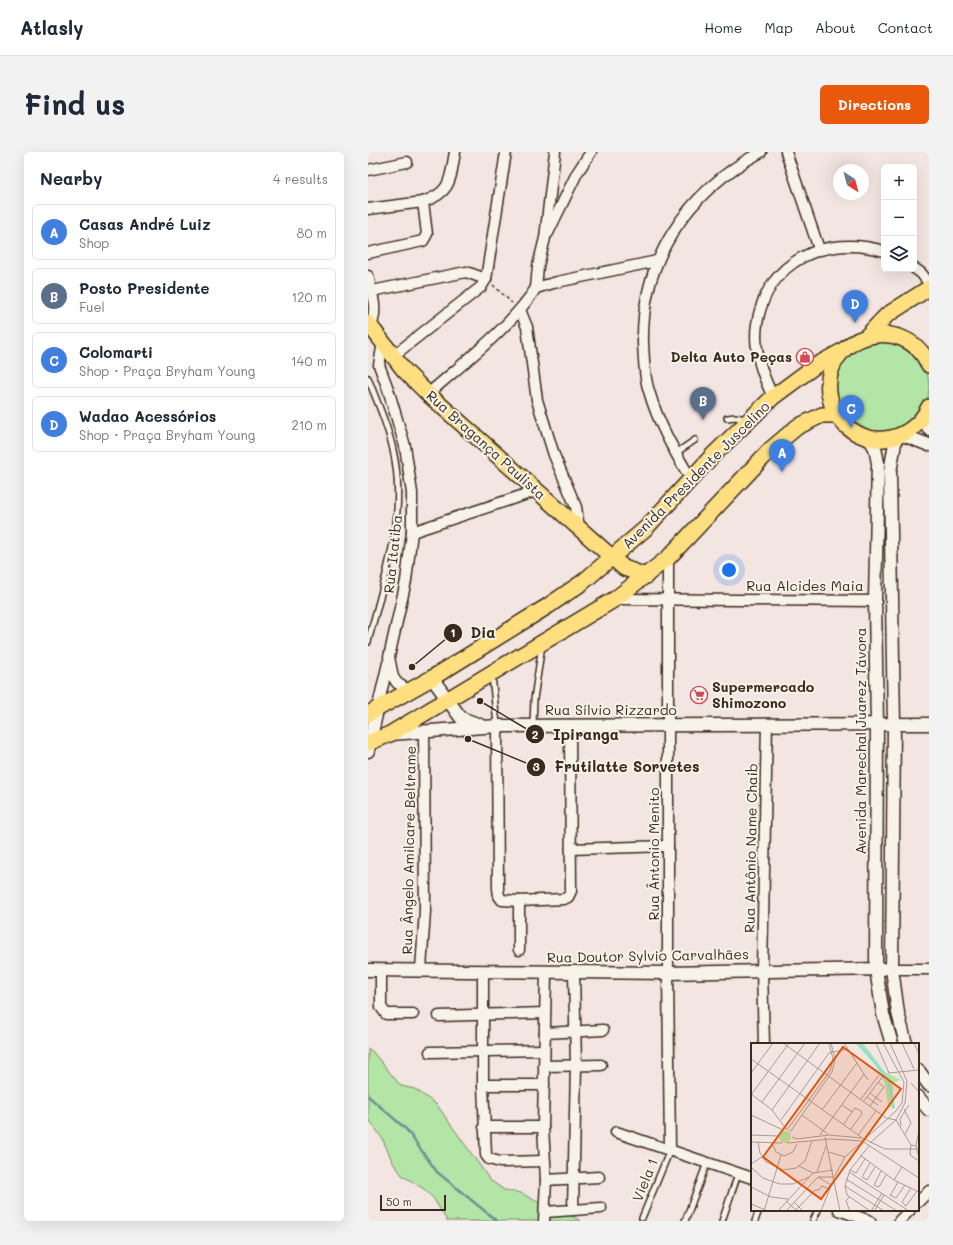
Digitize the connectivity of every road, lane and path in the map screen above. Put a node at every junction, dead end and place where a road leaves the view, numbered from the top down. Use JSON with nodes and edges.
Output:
{"nodes":[{"id":1,"x":455,"y":152,"type":"edge"},
{"id":2,"x":506,"y":152,"type":"edge"},
{"id":3,"x":555,"y":152,"type":"edge"},
{"id":4,"x":591,"y":152,"type":"edge"},
{"id":5,"x":761,"y":152,"type":"edge"},
{"id":6,"x":786,"y":152,"type":"edge"},
{"id":7,"x":406,"y":162,"type":"dead end"},
{"id":8,"x":368,"y":170,"type":"edge"},
{"id":9,"x":423,"y":202,"type":"junction"},
{"id":10,"x":368,"y":209,"type":"edge"},
{"id":11,"x":545,"y":238,"type":"junction"},
{"id":12,"x":819,"y":249,"type":"junction"},
{"id":13,"x":881,"y":250,"type":"edge"},
{"id":14,"x":368,"y":253,"type":"edge"},
{"id":15,"x":657,"y":261,"type":"junction"},
{"id":16,"x":917,"y":270,"type":"edge"},
{"id":17,"x":368,"y":276,"type":"edge"},
{"id":18,"x":486,"y":279,"type":"junction"},
{"id":19,"x":929,"y":283,"type":"edge"},
{"id":20,"x":536,"y":288,"type":"junction"},
{"id":21,"x":929,"y":288,"type":"edge"},
{"id":22,"x":372,"y":291,"type":"junction"},
{"id":23,"x":520,"y":310,"type":"junction"},
{"id":24,"x":370,"y":318,"type":"edge"},
{"id":25,"x":867,"y":336,"type":"junction"},
{"id":26,"x":383,"y":342,"type":"junction"},
{"id":27,"x":842,"y":352,"type":"junction"},
{"id":28,"x":392,"y":356,"type":"junction"},
{"id":29,"x":928,"y":360,"type":"edge"},
{"id":30,"x":368,"y":378,"type":"edge"},
{"id":31,"x":428,"y":394,"type":"junction"},
{"id":32,"x":773,"y":397,"type":"junction"},
{"id":33,"x":836,"y":415,"type":"junction"},
{"id":34,"x":727,"y":418,"type":"dead end"},
{"id":35,"x":927,"y":418,"type":"edge"},
{"id":36,"x":749,"y":419,"type":"junction"},
{"id":37,"x":900,"y":436,"type":"junction"},
{"id":38,"x":870,"y":438,"type":"junction"},
{"id":39,"x":695,"y":440,"type":"dead end"},
{"id":40,"x":929,"y":445,"type":"edge"},
{"id":41,"x":676,"y":453,"type":"junction"},
{"id":42,"x":691,"y":479,"type":"junction"},
{"id":43,"x":536,"y":491,"type":"junction"},
{"id":44,"x":579,"y":528,"type":"junction"},
{"id":45,"x":412,"y":532,"type":"junction"},
{"id":46,"x":613,"y":558,"type":"junction"},
{"id":47,"x":668,"y":558,"type":"junction"},
{"id":48,"x":646,"y":576,"type":"junction"},
{"id":49,"x":615,"y":599,"type":"junction"},
{"id":50,"x":668,"y":600,"type":"junction"},
{"id":51,"x":875,"y":601,"type":"junction"},
{"id":52,"x":368,"y":642,"type":"edge"},
{"id":53,"x":542,"y":642,"type":"junction"},
{"id":54,"x":389,"y":657,"type":"junction"},
{"id":55,"x":491,"y":672,"type":"junction"},
{"id":56,"x":432,"y":678,"type":"junction"},
{"id":57,"x":410,"y":691,"type":"junction"},
{"id":58,"x":449,"y":701,"type":"junction"},
{"id":59,"x":372,"y":712,"type":"edge"},
{"id":60,"x":668,"y":724,"type":"junction"},
{"id":61,"x":767,"y":724,"type":"junction"},
{"id":62,"x":929,"y":724,"type":"edge"},
{"id":63,"x":533,"y":725,"type":"junction"},
{"id":64,"x":570,"y":725,"type":"junction"},
{"id":65,"x":877,"y":725,"type":"junction"},
{"id":66,"x":894,"y":725,"type":"junction"},
{"id":67,"x":497,"y":726,"type":"junction"},
{"id":68,"x":485,"y":727,"type":"junction"},
{"id":69,"x":429,"y":730,"type":"junction"},
{"id":70,"x":390,"y":734,"type":"junction"},
{"id":71,"x":369,"y":745,"type":"edge"},
{"id":72,"x":668,"y":846,"type":"junction"},
{"id":73,"x":571,"y":849,"type":"junction"},
{"id":74,"x":519,"y":901,"type":"junction"},
{"id":75,"x":519,"y":950,"type":"dead end"},
{"id":76,"x":421,"y":969,"type":"junction"},
{"id":77,"x":876,"y":969,"type":"junction"},
{"id":78,"x":892,"y":969,"type":"junction"},
{"id":79,"x":929,"y":969,"type":"edge"},
{"id":80,"x":368,"y":970,"type":"edge"},
{"id":81,"x":381,"y":970,"type":"junction"},
{"id":82,"x":762,"y":970,"type":"junction"},
{"id":83,"x":483,"y":971,"type":"junction"},
{"id":84,"x":546,"y":972,"type":"junction"},
{"id":85,"x":574,"y":973,"type":"junction"},
{"id":86,"x":668,"y":973,"type":"junction"},
{"id":87,"x":545,"y":1012,"type":"junction"},
{"id":88,"x":413,"y":1014,"type":"dead end"},
{"id":89,"x":483,"y":1015,"type":"junction"},
{"id":90,"x":439,"y":1016,"type":"dead end"},
{"id":91,"x":603,"y":1030,"type":"dead end"},
{"id":92,"x":575,"y":1031,"type":"junction"},
{"id":93,"x":545,"y":1033,"type":"junction"},
{"id":94,"x":764,"y":1043,"type":"edge"},
{"id":95,"x":892,"y":1043,"type":"edge"},
{"id":96,"x":906,"y":1043,"type":"edge"},
{"id":97,"x":544,"y":1050,"type":"junction"},
{"id":98,"x":430,"y":1052,"type":"dead end"},
{"id":99,"x":483,"y":1052,"type":"junction"},
{"id":100,"x":576,"y":1065,"type":"junction"},
{"id":101,"x":601,"y":1065,"type":"dead end"},
{"id":102,"x":544,"y":1066,"type":"junction"},
{"id":103,"x":919,"y":1071,"type":"edge"},
{"id":104,"x":483,"y":1085,"type":"junction"},
{"id":105,"x":544,"y":1085,"type":"junction"},
{"id":106,"x":929,"y":1085,"type":"edge"},
{"id":107,"x":919,"y":1098,"type":"edge"},
{"id":108,"x":929,"y":1110,"type":"edge"},
{"id":109,"x":484,"y":1127,"type":"junction"},
{"id":110,"x":543,"y":1127,"type":"junction"},
{"id":111,"x":616,"y":1132,"type":"dead end"},
{"id":112,"x":670,"y":1150,"type":"junction"},
{"id":113,"x":544,"y":1161,"type":"junction"},
{"id":114,"x":707,"y":1164,"type":"junction"},
{"id":115,"x":738,"y":1174,"type":"junction"},
{"id":116,"x":599,"y":1177,"type":"dead end"},
{"id":117,"x":574,"y":1178,"type":"junction"},
{"id":118,"x":751,"y":1178,"type":"edge"},
{"id":119,"x":546,"y":1180,"type":"junction"},
{"id":120,"x":929,"y":1191,"type":"edge"},
{"id":121,"x":919,"y":1201,"type":"edge"},
{"id":122,"x":601,"y":1208,"type":"dead end"},
{"id":123,"x":573,"y":1210,"type":"junction"},
{"id":124,"x":759,"y":1211,"type":"edge"},
{"id":125,"x":818,"y":1211,"type":"edge"},
{"id":126,"x":841,"y":1211,"type":"edge"},
{"id":127,"x":909,"y":1211,"type":"edge"},
{"id":128,"x":544,"y":1216,"type":"edge"},
{"id":129,"x":642,"y":1218,"type":"dead end"},
{"id":130,"x":852,"y":1218,"type":"edge"},
{"id":131,"x":685,"y":1221,"type":"edge"},
{"id":132,"x":722,"y":1221,"type":"edge"},
{"id":133,"x":755,"y":1221,"type":"edge"},
{"id":134,"x":813,"y":1221,"type":"edge"},
{"id":135,"x":870,"y":1221,"type":"edge"},
{"id":136,"x":899,"y":1221,"type":"edge"}],
"edges":[{"from":1,"to":9,"type":"street"},
{"from":2,"to":18,"type":"street"},
{"from":3,"to":11,"type":"street"},
{"from":4,"to":11,"type":"street"},
{"from":5,"to":15,"type":"street"},
{"from":6,"to":12,"type":"street"},
{"from":7,"to":8,"type":"street"},
{"from":9,"to":10,"type":"street"},
{"from":9,"to":14,"type":"street"},
{"from":11,"to":20,"type":"street"},
{"from":12,"to":13,"type":"street"},
{"from":12,"to":32,"type":"street"},
{"from":15,"to":20,"type":"street"},
{"from":15,"to":41,"type":"street"},
{"from":16,"to":19,"type":"street"},
{"from":17,"to":22,"type":"street"},
{"from":18,"to":22,"type":"street"},
{"from":18,"to":23,"type":"path"},
{"from":18,"to":28,"type":"street"},
{"from":20,"to":23,"type":"street"},
{"from":21,"to":25,"type":"main road"},
{"from":22,"to":24,"type":"street"},
{"from":23,"to":31,"type":"street"},
{"from":23,"to":44,"type":"street"},
{"from":24,"to":26,"type":"main road","name":"Rua Bragança Paulista"},
{"from":25,"to":27,"type":"main road"},
{"from":25,"to":29,"type":"main road"},
{"from":26,"to":28,"type":"main road","name":"Rua Bragança Paulista"},
{"from":26,"to":45,"type":"street","name":"Rua Itatiba"},
{"from":27,"to":32,"type":"main road","name":"Avenida Presidente Juscelino"},
{"from":27,"to":33,"type":"main road"},
{"from":28,"to":31,"type":"main road","name":"Rua Bragança Paulista"},
{"from":30,"to":52,"type":"lane"},
{"from":31,"to":43,"type":"main road","name":"Rua Bragança Paulista"},
{"from":32,"to":36,"type":"main road","name":"Avenida Presidente Juscelino"},
{"from":33,"to":38,"type":"main road"},
{"from":33,"to":47,"type":"main road"},
{"from":34,"to":36,"type":"lane"},
{"from":35,"to":37,"type":"main road"},
{"from":36,"to":42,"type":"main road","name":"Avenida Presidente Juscelino"},
{"from":37,"to":38,"type":"main road"},
{"from":37,"to":40,"type":"street"},
{"from":37,"to":66,"type":"street"},
{"from":38,"to":51,"type":"street","name":"Avenida Marechal Juarez Távora"},
{"from":39,"to":41,"type":"lane"},
{"from":41,"to":42,"type":"street"},
{"from":42,"to":46,"type":"main road","name":"Avenida Presidente Juscelino"},
{"from":43,"to":44,"type":"main road","name":"Rua Bragança Paulista"},
{"from":43,"to":45,"type":"street"},
{"from":44,"to":46,"type":"main road","name":"Rua Bragança Paulista"},
{"from":45,"to":54,"type":"street","name":"Rua Itatiba"},
{"from":46,"to":48,"type":"main road","name":"Rua Bragança Paulista"},
{"from":46,"to":56,"type":"main road","name":"Avenida Presidente Juscelino"},
{"from":47,"to":48,"type":"main road"},
{"from":47,"to":50,"type":"street","name":"Rua Ântonio Menito"},
{"from":48,"to":49,"type":"main road"},
{"from":49,"to":50,"type":"street","name":"Rua Alcides Maia"},
{"from":49,"to":53,"type":"main road"},
{"from":50,"to":51,"type":"street","name":"Rua Alcides Maia"},
{"from":50,"to":60,"type":"street","name":"Rua Ântonio Menito"},
{"from":51,"to":65,"type":"street","name":"Avenida Marechal Juarez Távora"},
{"from":53,"to":55,"type":"main road"},
{"from":53,"to":63,"type":"lane"},
{"from":54,"to":57,"type":"street","name":"Rua Itatiba"},
{"from":54,"to":59,"type":"street"},
{"from":55,"to":58,"type":"main road"},
{"from":55,"to":67,"type":"lane"},
{"from":56,"to":57,"type":"main road","name":"Avenida Presidente Juscelino"},
{"from":56,"to":58,"type":"street","name":"Rua Sílvio Rizzardo"},
{"from":57,"to":59,"type":"main road","name":"Avenida Presidente Juscelino"},
{"from":58,"to":68,"type":"street","name":"Rua Sílvio Rizzardo"},
{"from":58,"to":69,"type":"street"},
{"from":58,"to":70,"type":"main road"},
{"from":59,"to":71,"type":"street"},
{"from":60,"to":61,"type":"street","name":"Rua Sílvio Rizzardo"},
{"from":60,"to":64,"type":"street","name":"Rua Sílvio Rizzardo"},
{"from":60,"to":72,"type":"street","name":"Rua Ântonio Menito"},
{"from":61,"to":65,"type":"street","name":"Rua Sílvio Rizzardo"},
{"from":61,"to":82,"type":"street","name":"Rua Antônio Name Chaib"},
{"from":62,"to":66,"type":"street","name":"Rua Sílvio Rizzardo"},
{"from":63,"to":64,"type":"street","name":"Rua Sílvio Rizzardo"},
{"from":63,"to":67,"type":"street","name":"Rua Sílvio Rizzardo"},
{"from":64,"to":73,"type":"street"},
{"from":65,"to":66,"type":"street","name":"Rua Sílvio Rizzardo"},
{"from":65,"to":77,"type":"street","name":"Avenida Marechal Juarez Távora"},
{"from":66,"to":78,"type":"street"},
{"from":67,"to":68,"type":"street","name":"Rua Sílvio Rizzardo"},
{"from":67,"to":74,"type":"street"},
{"from":68,"to":69,"type":"street","name":"Rua Sílvio Rizzardo"},
{"from":69,"to":70,"type":"street","name":"Rua Sílvio Rizzardo"},
{"from":69,"to":76,"type":"street","name":"Rua Ângelo Amilcare Beltrame"},
{"from":70,"to":71,"type":"main road"},
{"from":72,"to":73,"type":"street"},
{"from":72,"to":86,"type":"street","name":"Rua Ântonio Menito"},
{"from":73,"to":74,"type":"street"},
{"from":74,"to":75,"type":"street"},
{"from":76,"to":81,"type":"street","name":"Rua Doutor Sylvio Carvalhães"},
{"from":76,"to":83,"type":"street","name":"Rua Doutor Sylvio Carvalhães"},
{"from":77,"to":78,"type":"street","name":"Rua Doutor Sylvio Carvalhães"},
{"from":77,"to":82,"type":"street","name":"Rua Doutor Sylvio Carvalhães"},
{"from":77,"to":95,"type":"street","name":"Avenida Marechal Juarez Távora"},
{"from":78,"to":79,"type":"street","name":"Rua Doutor Sylvio Carvalhães"},
{"from":78,"to":96,"type":"street"},
{"from":80,"to":81,"type":"street","name":"Rua Doutor Sylvio Carvalhães"},
{"from":81,"to":88,"type":"street"},
{"from":82,"to":86,"type":"street","name":"Rua Doutor Sylvio Carvalhães"},
{"from":82,"to":94,"type":"street","name":"Rua Antônio Name Chaib"},
{"from":83,"to":84,"type":"street","name":"Rua Doutor Sylvio Carvalhães"},
{"from":83,"to":89,"type":"street"},
{"from":84,"to":85,"type":"street","name":"Rua Doutor Sylvio Carvalhães"},
{"from":84,"to":87,"type":"street"},
{"from":85,"to":86,"type":"street","name":"Rua Doutor Sylvio Carvalhães"},
{"from":85,"to":92,"type":"street"},
{"from":86,"to":112,"type":"street","name":"Rua Ântonio Menito"},
{"from":87,"to":89,"type":"street"},
{"from":87,"to":93,"type":"street"},
{"from":89,"to":90,"type":"street"},
{"from":89,"to":99,"type":"street"},
{"from":91,"to":92,"type":"street"},
{"from":92,"to":93,"type":"street"},
{"from":92,"to":100,"type":"street"},
{"from":93,"to":97,"type":"street"},
{"from":97,"to":99,"type":"street"},
{"from":97,"to":102,"type":"street"},
{"from":98,"to":99,"type":"street"},
{"from":99,"to":104,"type":"street"},
{"from":100,"to":101,"type":"street"},
{"from":100,"to":102,"type":"street"},
{"from":100,"to":117,"type":"street"},
{"from":102,"to":105,"type":"street"},
{"from":103,"to":106,"type":"street"},
{"from":104,"to":105,"type":"street"},
{"from":104,"to":109,"type":"street"},
{"from":105,"to":110,"type":"street"},
{"from":107,"to":108,"type":"street"},
{"from":109,"to":110,"type":"street"},
{"from":109,"to":113,"type":"street"},
{"from":110,"to":113,"type":"street"},
{"from":111,"to":112,"type":"street"},
{"from":112,"to":114,"type":"street"},
{"from":112,"to":129,"type":"lane","name":"Viela 1"},
{"from":113,"to":119,"type":"street"},
{"from":114,"to":115,"type":"street"},
{"from":114,"to":131,"type":"lane"},
{"from":115,"to":118,"type":"street"},
{"from":115,"to":132,"type":"lane"},
{"from":116,"to":117,"type":"street"},
{"from":117,"to":119,"type":"street"},
{"from":117,"to":123,"type":"street"},
{"from":119,"to":128,"type":"street"},
{"from":120,"to":121,"type":"street"},
{"from":122,"to":123,"type":"street"},
{"from":123,"to":128,"type":"street"},
{"from":124,"to":133,"type":"lane"},
{"from":125,"to":134,"type":"lane"},
{"from":126,"to":130,"type":"street"},
{"from":127,"to":136,"type":"street"},
{"from":130,"to":135,"type":"street"}]}
